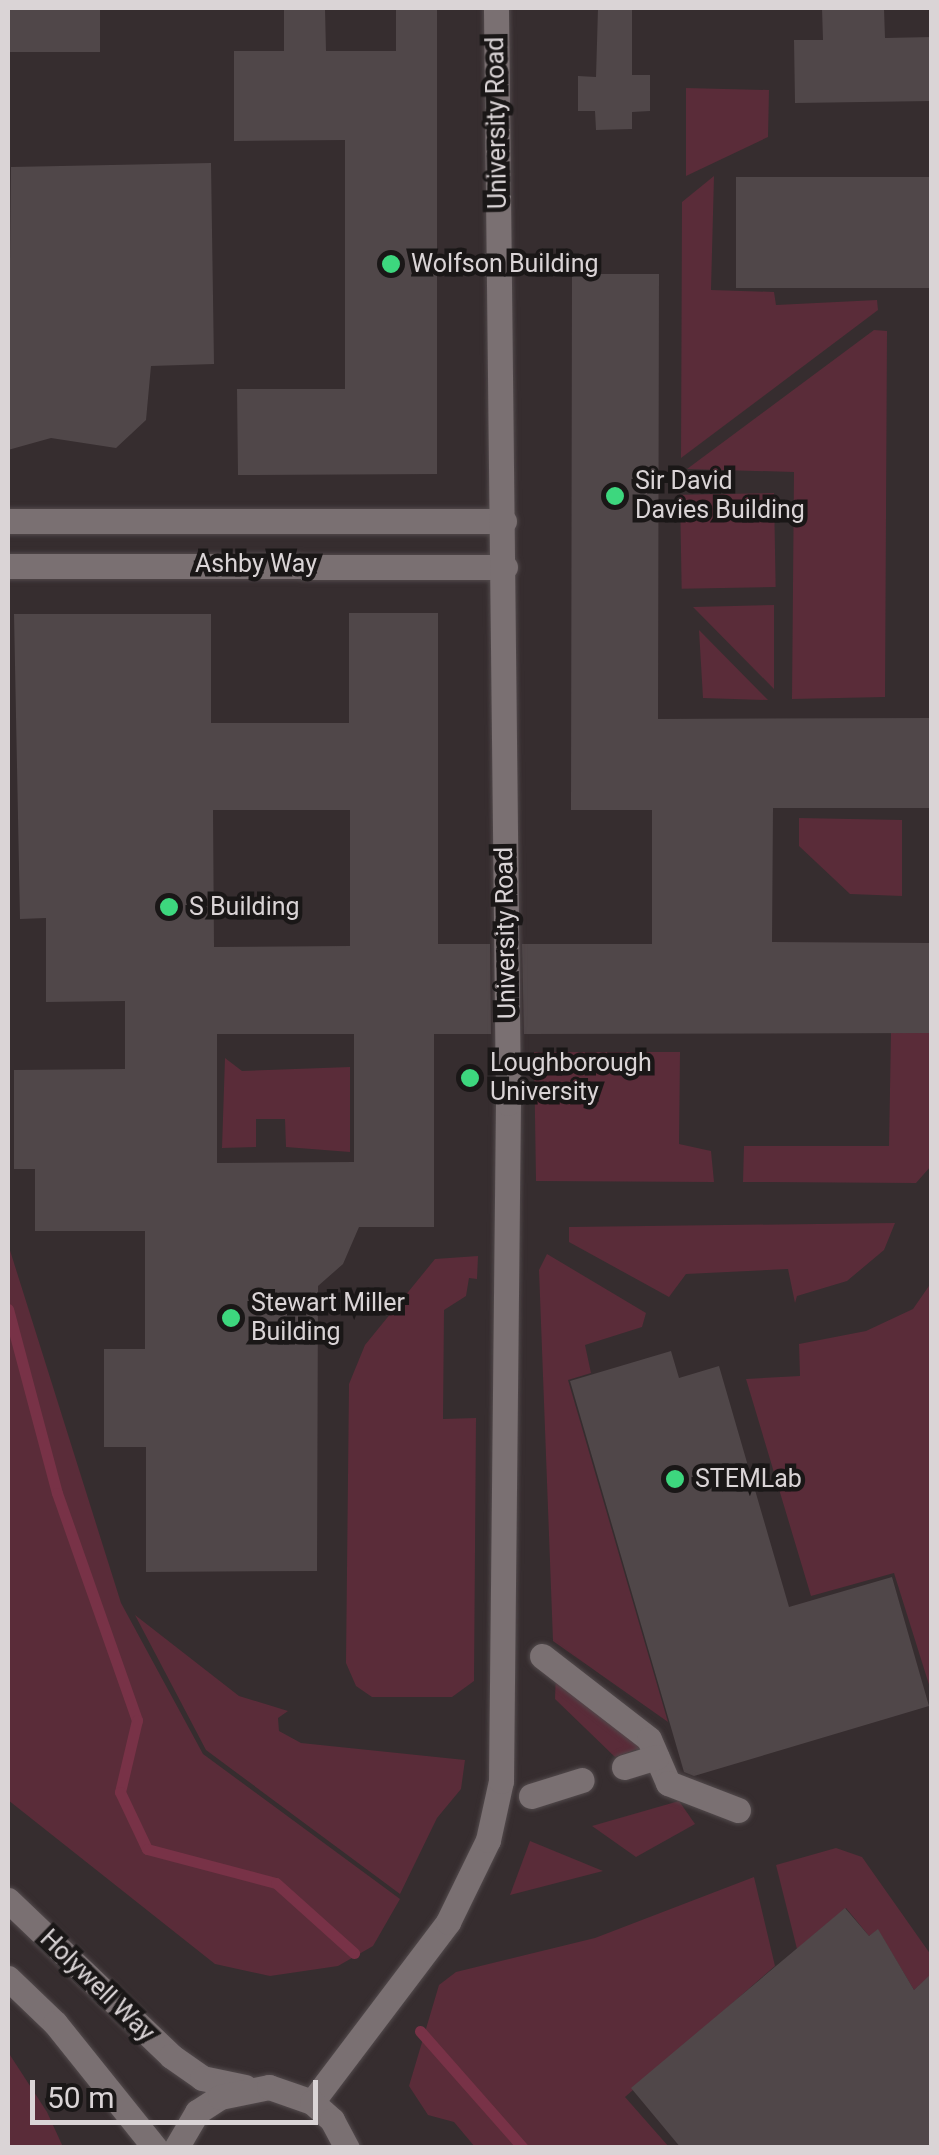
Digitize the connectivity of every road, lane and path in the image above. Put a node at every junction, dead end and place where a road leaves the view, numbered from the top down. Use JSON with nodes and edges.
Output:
{"nodes":[{"id":1,"x":496,"y":8,"type":"edge"},
{"id":2,"x":8,"y":522,"type":"edge"},
{"id":3,"x":504,"y":522,"type":"junction"},
{"id":4,"x":8,"y":566,"type":"edge"},
{"id":5,"x":505,"y":567,"type":"junction"},
{"id":6,"x":542,"y":1656,"type":"dead end"},
{"id":7,"x":657,"y":1757,"type":"junction"},
{"id":8,"x":531,"y":1796,"type":"dead end"},
{"id":9,"x":738,"y":1810,"type":"dead end"},
{"id":10,"x":8,"y":1900,"type":"edge"},
{"id":11,"x":8,"y":1978,"type":"edge"},
{"id":12,"x":245,"y":2087,"type":"junction"},
{"id":13,"x":312,"y":2102,"type":"junction"},
{"id":14,"x":155,"y":2148,"type":"edge"},
{"id":15,"x":176,"y":2148,"type":"edge"},
{"id":16,"x":347,"y":2148,"type":"edge"}],
"edges":[{"from":1,"to":3,"type":"street","name":"University Road"},
{"from":2,"to":3,"type":"street","name":"Ashby Way"},
{"from":3,"to":5,"type":"street","name":"University Road"},
{"from":4,"to":5,"type":"street","name":"Ashby Way"},
{"from":5,"to":13,"type":"street","name":"University Road"},
{"from":6,"to":7,"type":"street"},
{"from":7,"to":8,"type":"street"},
{"from":7,"to":9,"type":"street"},
{"from":10,"to":12,"type":"street","name":"Holywell Way"},
{"from":11,"to":14,"type":"street"},
{"from":12,"to":13,"type":"street","name":"Holywell Way"},
{"from":12,"to":15,"type":"street"},
{"from":13,"to":16,"type":"street"}]}
